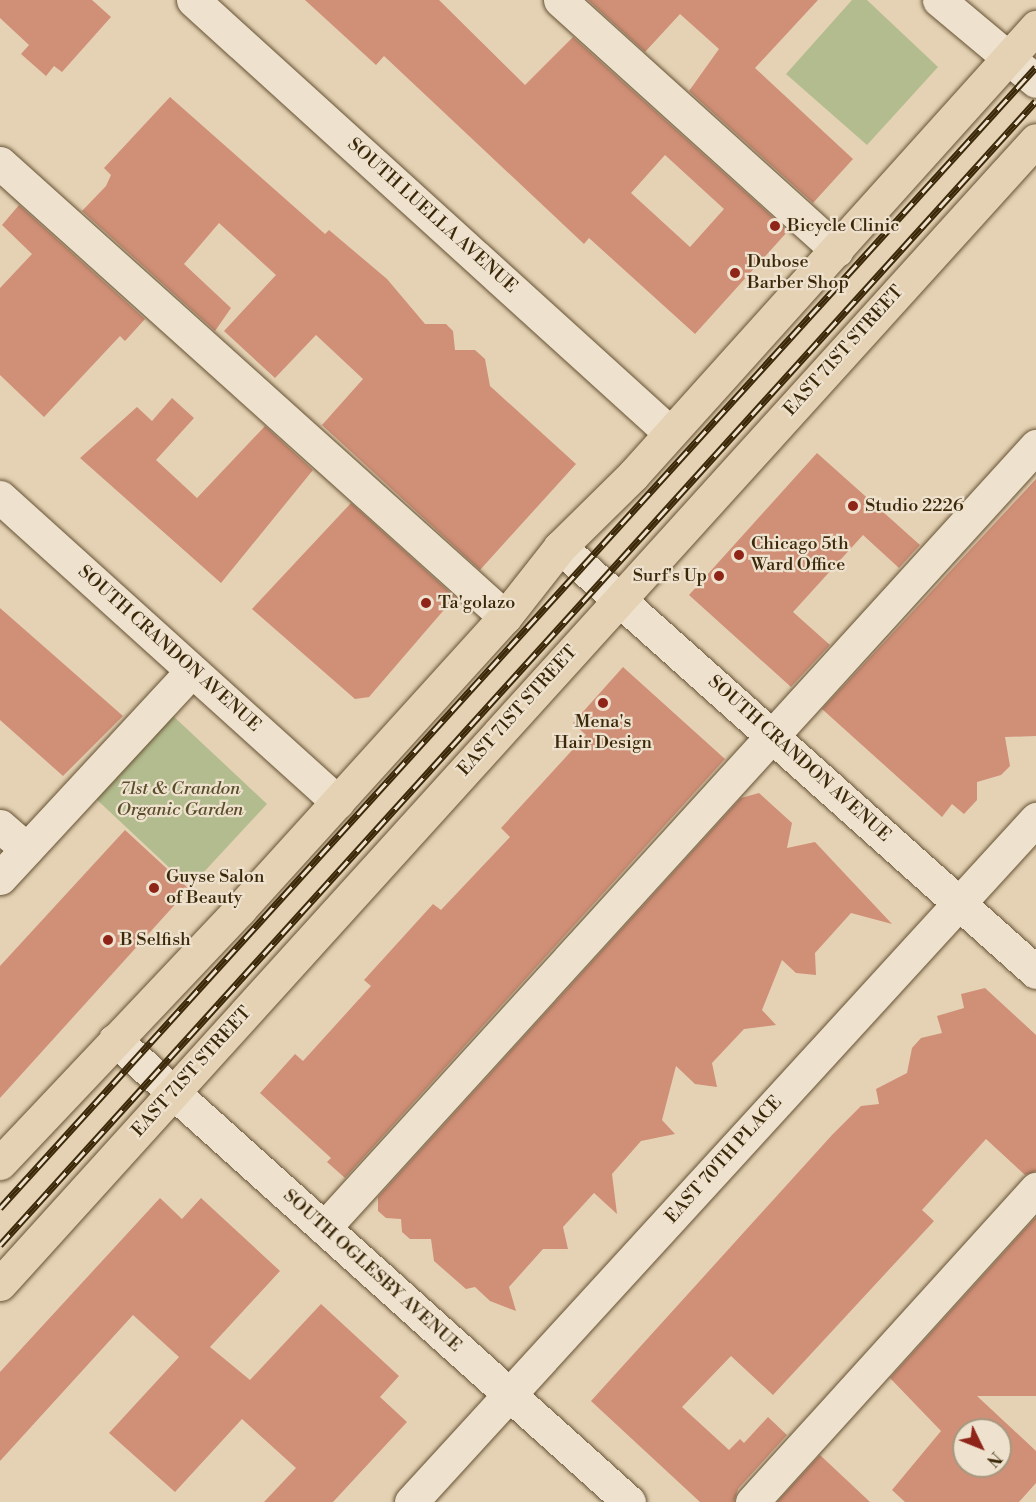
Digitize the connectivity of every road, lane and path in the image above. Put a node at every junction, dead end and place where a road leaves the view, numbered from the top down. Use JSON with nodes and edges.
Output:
{"nodes":[{"id":1,"x":193,"y":0,"type":"edge"},
{"id":2,"x":560,"y":0,"type":"edge"},
{"id":3,"x":939,"y":0,"type":"edge"},
{"id":4,"x":1036,"y":27,"type":"edge"},
{"id":5,"x":1007,"y":58,"type":"junction"},
{"id":6,"x":1036,"y":81,"type":"edge"},
{"id":7,"x":1036,"y":140,"type":"edge"},
{"id":8,"x":0,"y":163,"type":"edge"},
{"id":9,"x":837,"y":250,"type":"junction"},
{"id":10,"x":670,"y":433,"type":"junction"},
{"id":11,"x":1036,"y":446,"type":"edge"},
{"id":12,"x":0,"y":497,"type":"edge"},
{"id":13,"x":560,"y":547,"type":"junction"},
{"id":14,"x":620,"y":600,"type":"junction"},
{"id":15,"x":505,"y":616,"type":"junction"},
{"id":16,"x":192,"y":671,"type":"junction"},
{"id":17,"x":776,"y":737,"type":"junction"},
{"id":18,"x":337,"y":802,"type":"junction"},
{"id":19,"x":1036,"y":819,"type":"edge"},
{"id":20,"x":0,"y":826,"type":"edge"},
{"id":21,"x":26,"y":849,"type":"junction"},
{"id":22,"x":0,"y":878,"type":"edge"},
{"id":23,"x":959,"y":903,"type":"junction"},
{"id":24,"x":1036,"y":972,"type":"edge"},
{"id":25,"x":115,"y":1040,"type":"junction"},
{"id":26,"x":174,"y":1093,"type":"junction"},
{"id":27,"x":0,"y":1163,"type":"edge"},
{"id":28,"x":1036,"y":1189,"type":"edge"},
{"id":29,"x":324,"y":1228,"type":"junction"},
{"id":30,"x":0,"y":1284,"type":"edge"},
{"id":31,"x":509,"y":1395,"type":"junction"},
{"id":32,"x":411,"y":1502,"type":"edge"},
{"id":33,"x":629,"y":1502,"type":"edge"},
{"id":34,"x":752,"y":1502,"type":"edge"}],
"edges":[{"from":1,"to":10,"type":"street","name":"SOUTH LUELLA AVENUE"},
{"from":2,"to":9,"type":"street"},
{"from":3,"to":5,"type":"street"},
{"from":4,"to":5,"type":"main road"},
{"from":5,"to":6,"type":"street"},
{"from":5,"to":9,"type":"main road"},
{"from":7,"to":14,"type":"main road","name":"EAST 71ST STREET"},
{"from":8,"to":15,"type":"street"},
{"from":9,"to":10,"type":"main road"},
{"from":10,"to":13,"type":"main road"},
{"from":11,"to":17,"type":"street"},
{"from":12,"to":16,"type":"street","name":"SOUTH CRANDON AVENUE"},
{"from":13,"to":14,"type":"street","name":"SOUTH CRANDON AVENUE"},
{"from":13,"to":15,"type":"main road"},
{"from":14,"to":17,"type":"street","name":"SOUTH CRANDON AVENUE"},
{"from":14,"to":26,"type":"main road","name":"EAST 71ST STREET"},
{"from":15,"to":18,"type":"main road"},
{"from":16,"to":18,"type":"street","name":"SOUTH CRANDON AVENUE"},
{"from":16,"to":21,"type":"street"},
{"from":17,"to":23,"type":"street","name":"SOUTH CRANDON AVENUE"},
{"from":17,"to":29,"type":"street"},
{"from":18,"to":25,"type":"main road"},
{"from":19,"to":23,"type":"street","name":"EAST 70TH PLACE"},
{"from":20,"to":21,"type":"street"},
{"from":21,"to":22,"type":"street"},
{"from":23,"to":24,"type":"street","name":"SOUTH CRANDON AVENUE"},
{"from":23,"to":31,"type":"street","name":"EAST 70TH PLACE"},
{"from":25,"to":26,"type":"street","name":"SOUTH OGLESBY AVENUE"},
{"from":25,"to":27,"type":"main road"},
{"from":26,"to":29,"type":"street","name":"SOUTH OGLESBY AVENUE"},
{"from":26,"to":30,"type":"main road","name":"EAST 71ST STREET"},
{"from":28,"to":34,"type":"street"},
{"from":29,"to":31,"type":"street","name":"SOUTH OGLESBY AVENUE"},
{"from":31,"to":32,"type":"street","name":"EAST 70TH PLACE"},
{"from":31,"to":33,"type":"street","name":"SOUTH OGLESBY AVENUE"}]}
